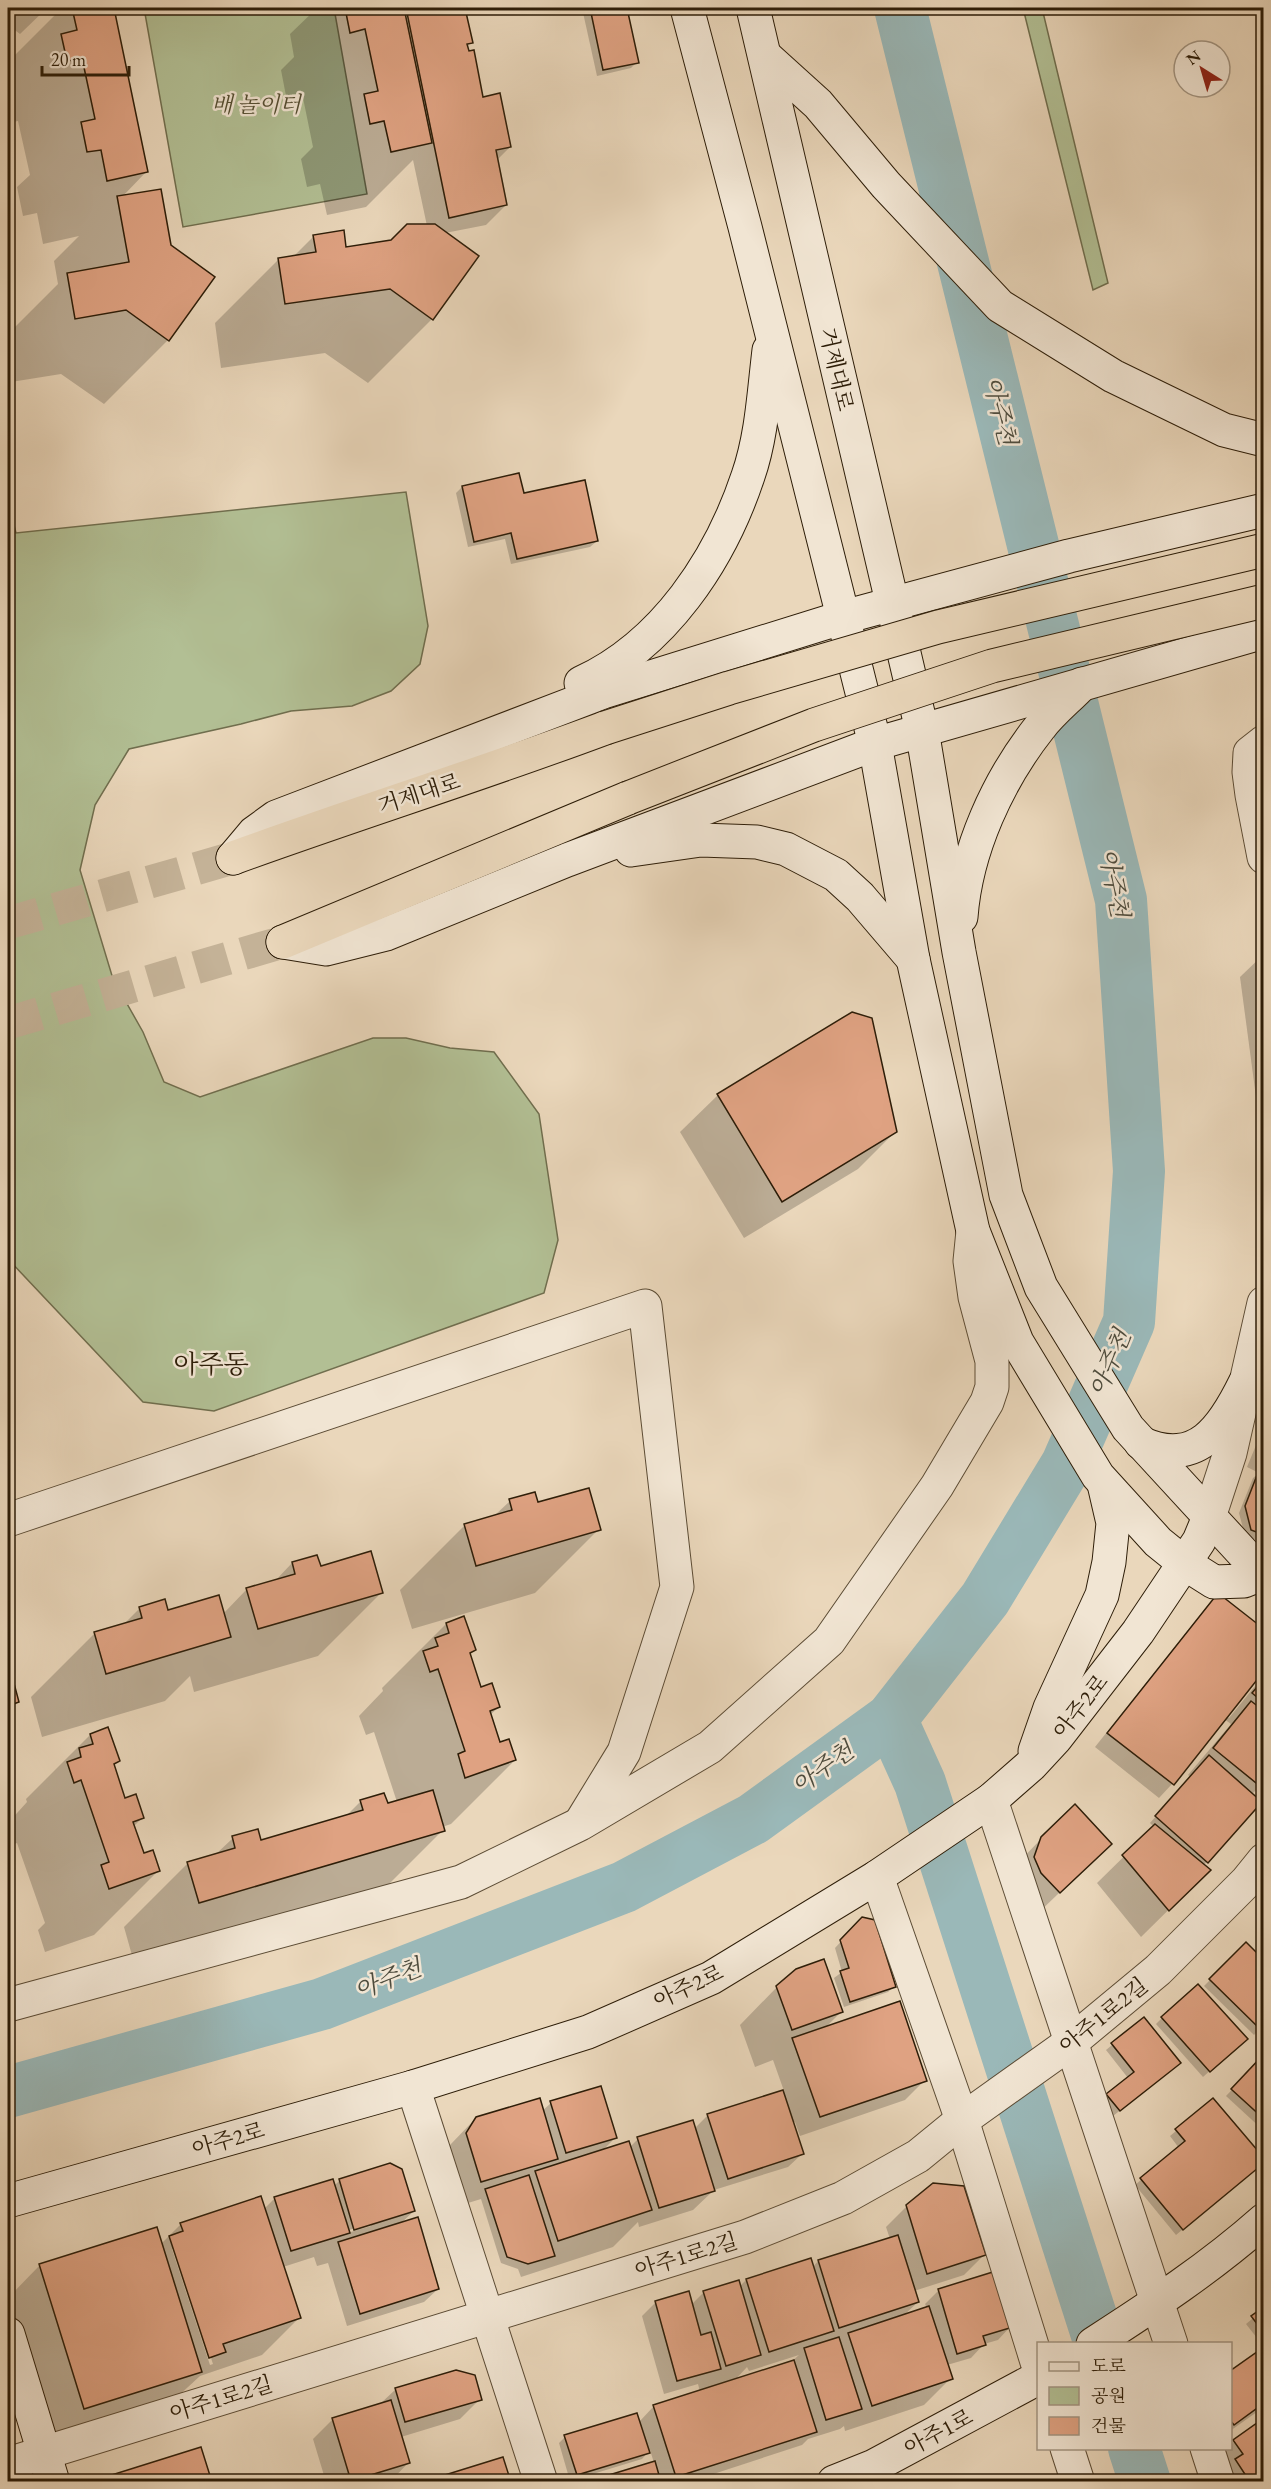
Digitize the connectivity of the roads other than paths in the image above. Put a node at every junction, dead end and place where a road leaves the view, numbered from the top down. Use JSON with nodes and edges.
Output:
{"nodes":[{"id":1,"x":687,"y":8,"type":"edge"},
{"id":2,"x":753,"y":8,"type":"edge"},
{"id":3,"x":765,"y":56,"type":"junction"},
{"id":4,"x":771,"y":330,"type":"junction"},
{"id":5,"x":1263,"y":440,"type":"edge"},
{"id":6,"x":1259,"y":511,"type":"edge"},
{"id":7,"x":1263,"y":550,"type":"edge"},
{"id":8,"x":1263,"y":601,"type":"edge"},
{"id":9,"x":892,"y":602,"type":"junction"},
{"id":10,"x":844,"y":617,"type":"junction"},
{"id":11,"x":1263,"y":632,"type":"edge"},
{"id":12,"x":1083,"y":683,"type":"junction"},
{"id":13,"x":922,"y":730,"type":"junction"},
{"id":14,"x":506,"y":731,"type":"junction"},
{"id":15,"x":1263,"y":742,"type":"edge"},
{"id":16,"x":875,"y":744,"type":"junction"},
{"id":17,"x":1263,"y":857,"type":"edge"},
{"id":18,"x":233,"y":858,"type":"joint"},
{"id":19,"x":567,"y":860,"type":"junction"},
{"id":20,"x":283,"y":942,"type":"joint"},
{"id":21,"x":959,"y":952,"type":"junction"},
{"id":22,"x":913,"y":959,"type":"junction"},
{"id":23,"x":973,"y":1231,"type":"junction"},
{"id":24,"x":1263,"y":1303,"type":"edge"},
{"id":25,"x":1245,"y":1383,"type":"junction"},
{"id":26,"x":1135,"y":1435,"type":"junction"},
{"id":27,"x":1101,"y":1480,"type":"junction"},
{"id":28,"x":1209,"y":1517,"type":"junction"},
{"id":29,"x":8,"y":1520,"type":"edge"},
{"id":30,"x":1184,"y":1563,"type":"junction"},
{"id":31,"x":1261,"y":1576,"type":"edge"},
{"id":32,"x":1031,"y":1765,"type":"junction"},
{"id":33,"x":991,"y":1800,"type":"junction"},
{"id":34,"x":580,"y":1824,"type":"junction"},
{"id":35,"x":1263,"y":1860,"type":"edge"},
{"id":36,"x":877,"y":1876,"type":"junction"},
{"id":37,"x":8,"y":2006,"type":"edge"},
{"id":38,"x":1070,"y":2043,"type":"junction"},
{"id":39,"x":412,"y":2087,"type":"junction"},
{"id":40,"x":962,"y":2120,"type":"junction"},
{"id":41,"x":8,"y":2201,"type":"edge"},
{"id":42,"x":1263,"y":2220,"type":"edge"},
{"id":43,"x":1157,"y":2302,"type":"junction"},
{"id":44,"x":488,"y":2317,"type":"junction"},
{"id":45,"x":8,"y":2334,"type":"edge"},
{"id":46,"x":1095,"y":2342,"type":"edge"},
{"id":47,"x":1171,"y":2342,"type":"edge"},
{"id":48,"x":1037,"y":2362,"type":"edge"},
{"id":49,"x":1037,"y":2379,"type":"edge"},
{"id":50,"x":1068,"y":2450,"type":"edge"},
{"id":51,"x":1208,"y":2450,"type":"edge"},
{"id":52,"x":8,"y":2464,"type":"edge"},
{"id":53,"x":48,"y":2467,"type":"edge"},
{"id":54,"x":541,"y":2481,"type":"edge"},
{"id":55,"x":834,"y":2481,"type":"edge"},
{"id":56,"x":1078,"y":2481,"type":"edge"},
{"id":57,"x":1218,"y":2481,"type":"edge"}],
"edges":[{"from":1,"to":4,"type":"street"},
{"from":2,"to":3,"type":"street","name":"거제대로"},
{"from":3,"to":5,"type":"street"},
{"from":3,"to":9,"type":"street","name":"거제대로"},
{"from":4,"to":10,"type":"street"},
{"from":4,"to":14,"type":"street"},
{"from":6,"to":9,"type":"street"},
{"from":7,"to":18,"type":"highway","name":"거제대로","bridge":true},
{"from":8,"to":20,"type":"highway","bridge":true},
{"from":9,"to":10,"type":"street"},
{"from":9,"to":13,"type":"street","name":"거제대로"},
{"from":10,"to":14,"type":"street"},
{"from":10,"to":16,"type":"street"},
{"from":11,"to":12,"type":"street"},
{"from":12,"to":13,"type":"street"},
{"from":12,"to":21,"type":"street"},
{"from":13,"to":16,"type":"street"},
{"from":13,"to":21,"type":"street","name":"거제대로"},
{"from":14,"to":18,"type":"street"},
{"from":15,"to":17,"type":"street"},
{"from":16,"to":19,"type":"street"},
{"from":16,"to":22,"type":"street"},
{"from":19,"to":20,"type":"street"},
{"from":19,"to":22,"type":"street"},
{"from":21,"to":26,"type":"street"},
{"from":22,"to":23,"type":"street"},
{"from":23,"to":27,"type":"street"},
{"from":23,"to":34,"type":"street"},
{"from":24,"to":25,"type":"street"},
{"from":25,"to":26,"type":"street"},
{"from":25,"to":28,"type":"street","name":"아주2로"},
{"from":26,"to":28,"type":"street"},
{"from":27,"to":30,"type":"street"},
{"from":27,"to":32,"type":"street"},
{"from":28,"to":30,"type":"street","name":"아주2로"},
{"from":28,"to":31,"type":"street"},
{"from":29,"to":34,"type":"street"},
{"from":30,"to":31,"type":"street"},
{"from":30,"to":32,"type":"street","name":"아주2로"},
{"from":32,"to":33,"type":"street","name":"아주2로"},
{"from":33,"to":36,"type":"street","name":"아주2로"},
{"from":33,"to":38,"type":"street"},
{"from":34,"to":37,"type":"street"},
{"from":35,"to":38,"type":"street","name":"아주1로2길"},
{"from":36,"to":39,"type":"street","name":"아주2로"},
{"from":36,"to":40,"type":"street"},
{"from":38,"to":40,"type":"street","name":"아주1로2길"},
{"from":38,"to":43,"type":"street"},
{"from":39,"to":41,"type":"street","name":"아주2로"},
{"from":39,"to":44,"type":"street"},
{"from":40,"to":44,"type":"street","name":"아주1로2길"},
{"from":40,"to":48,"type":"street"},
{"from":42,"to":43,"type":"street"},
{"from":43,"to":46,"type":"street"},
{"from":43,"to":47,"type":"street"},
{"from":44,"to":53,"type":"street","name":"아주1로2길"},
{"from":44,"to":54,"type":"street"},
{"from":45,"to":53,"type":"street"},
{"from":49,"to":55,"type":"street","name":"아주1로"},
{"from":50,"to":56,"type":"street"},
{"from":51,"to":57,"type":"street"},
{"from":52,"to":53,"type":"street","name":"아주1로2길"}]}
